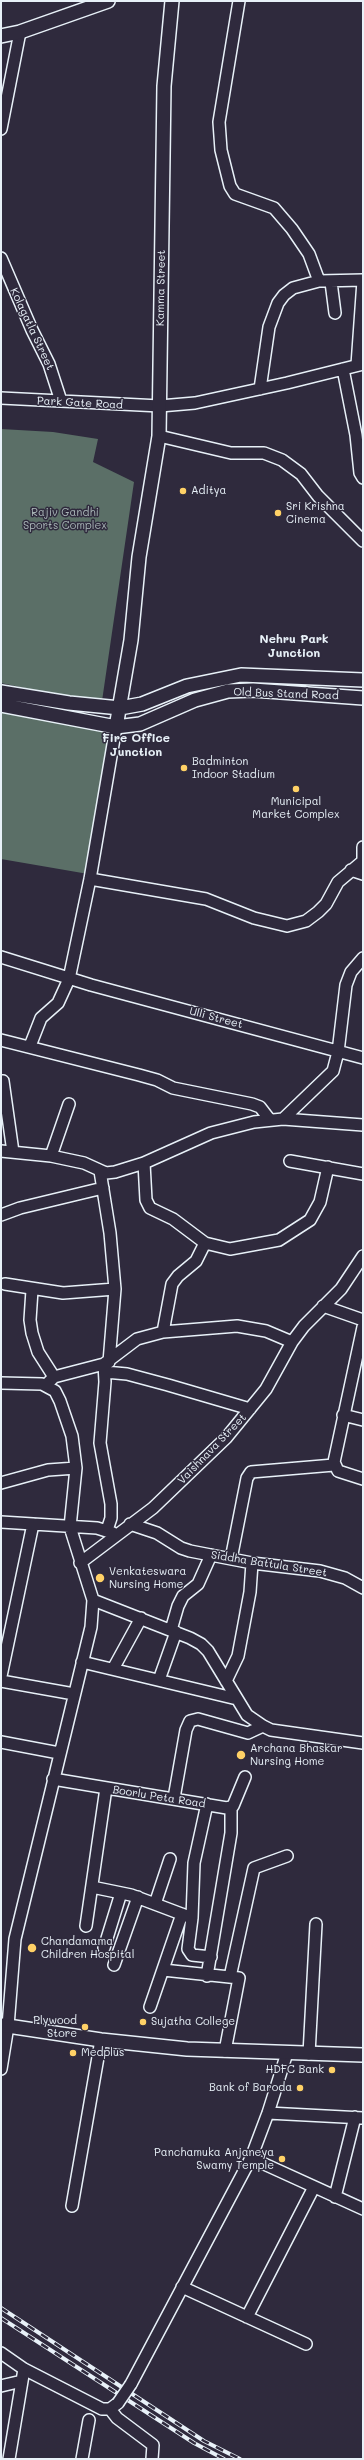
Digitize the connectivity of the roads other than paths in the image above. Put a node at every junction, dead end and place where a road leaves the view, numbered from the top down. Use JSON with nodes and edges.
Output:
{"nodes":[{"id":1,"x":108,"y":1,"type":"edge"},
{"id":2,"x":172,"y":1,"type":"edge"},
{"id":3,"x":239,"y":1,"type":"edge"},
{"id":4,"x":82,"y":5,"type":"edge"},
{"id":5,"x":20,"y":32,"type":"junction"},
{"id":6,"x":1,"y":36,"type":"edge"},
{"id":7,"x":1,"y":129,"type":"edge"},
{"id":8,"x":1,"y":258,"type":"edge"},
{"id":9,"x":363,"y":280,"type":"edge"},
{"id":10,"x":319,"y":281,"type":"junction"},
{"id":11,"x":331,"y":282,"type":"junction"},
{"id":12,"x":335,"y":313,"type":"dead end"},
{"id":13,"x":360,"y":364,"type":"edge"},
{"id":14,"x":343,"y":369,"type":"junction"},
{"id":15,"x":260,"y":389,"type":"junction"},
{"id":16,"x":1,"y":398,"type":"edge"},
{"id":17,"x":60,"y":402,"type":"junction"},
{"id":18,"x":160,"y":406,"type":"junction"},
{"id":19,"x":159,"y":436,"type":"junction"},
{"id":20,"x":363,"y":478,"type":"edge"},
{"id":21,"x":363,"y":541,"type":"edge"},
{"id":22,"x":363,"y":680,"type":"edge"},
{"id":23,"x":1,"y":692,"type":"edge"},
{"id":24,"x":363,"y":698,"type":"edge"},
{"id":25,"x":1,"y":706,"type":"edge"},
{"id":26,"x":120,"y":708,"type":"junction"},
{"id":27,"x":116,"y":727,"type":"junction"},
{"id":28,"x":363,"y":847,"type":"edge"},
{"id":29,"x":363,"y":862,"type":"edge"},
{"id":30,"x":351,"y":870,"type":"junction"},
{"id":31,"x":363,"y":874,"type":"edge"},
{"id":32,"x":90,"y":879,"type":"junction"},
{"id":33,"x":1,"y":957,"type":"edge"},
{"id":34,"x":363,"y":958,"type":"edge"},
{"id":35,"x":70,"y":979,"type":"junction"},
{"id":36,"x":1,"y":1040,"type":"edge"},
{"id":37,"x":30,"y":1046,"type":"junction"},
{"id":38,"x":338,"y":1052,"type":"junction"},
{"id":39,"x":363,"y":1058,"type":"edge"},
{"id":40,"x":3,"y":1081,"type":"dead end"},
{"id":41,"x":69,"y":1104,"type":"dead end"},
{"id":42,"x":284,"y":1119,"type":"junction"},
{"id":43,"x":270,"y":1120,"type":"junction"},
{"id":44,"x":363,"y":1125,"type":"edge"},
{"id":45,"x":1,"y":1151,"type":"edge"},
{"id":46,"x":13,"y":1152,"type":"junction"},
{"id":47,"x":51,"y":1156,"type":"junction"},
{"id":48,"x":290,"y":1160,"type":"dead end"},
{"id":49,"x":144,"y":1163,"type":"junction"},
{"id":50,"x":328,"y":1167,"type":"junction"},
{"id":51,"x":100,"y":1171,"type":"junction"},
{"id":52,"x":363,"y":1174,"type":"edge"},
{"id":53,"x":103,"y":1188,"type":"junction"},
{"id":54,"x":1,"y":1215,"type":"edge"},
{"id":55,"x":205,"y":1244,"type":"junction"},
{"id":56,"x":363,"y":1256,"type":"edge"},
{"id":57,"x":5,"y":1284,"type":"dead end"},
{"id":58,"x":116,"y":1289,"type":"junction"},
{"id":59,"x":32,"y":1290,"type":"junction"},
{"id":60,"x":323,"y":1306,"type":"junction"},
{"id":61,"x":363,"y":1320,"type":"edge"},
{"id":62,"x":363,"y":1327,"type":"edge"},
{"id":63,"x":163,"y":1332,"type":"junction"},
{"id":64,"x":292,"y":1342,"type":"junction"},
{"id":65,"x":106,"y":1366,"type":"junction"},
{"id":66,"x":54,"y":1377,"type":"junction"},
{"id":67,"x":1,"y":1383,"type":"edge"},
{"id":68,"x":46,"y":1385,"type":"junction"},
{"id":69,"x":250,"y":1410,"type":"junction"},
{"id":70,"x":343,"y":1415,"type":"junction"},
{"id":71,"x":363,"y":1420,"type":"edge"},
{"id":72,"x":334,"y":1465,"type":"junction"},
{"id":73,"x":76,"y":1468,"type":"junction"},
{"id":74,"x":363,"y":1479,"type":"edge"},
{"id":75,"x":1,"y":1483,"type":"edge"},
{"id":76,"x":1,"y":1522,"type":"edge"},
{"id":77,"x":33,"y":1524,"type":"junction"},
{"id":78,"x":130,"y":1524,"type":"junction"},
{"id":79,"x":70,"y":1527,"type":"junction"},
{"id":80,"x":112,"y":1532,"type":"junction"},
{"id":81,"x":211,"y":1555,"type":"junction"},
{"id":82,"x":231,"y":1559,"type":"junction"},
{"id":83,"x":80,"y":1564,"type":"junction"},
{"id":84,"x":252,"y":1564,"type":"junction"},
{"id":85,"x":363,"y":1588,"type":"edge"},
{"id":86,"x":93,"y":1600,"type":"junction"},
{"id":87,"x":141,"y":1618,"type":"junction"},
{"id":88,"x":173,"y":1631,"type":"junction"},
{"id":89,"x":82,"y":1662,"type":"junction"},
{"id":90,"x":113,"y":1669,"type":"junction"},
{"id":91,"x":1,"y":1676,"type":"edge"},
{"id":92,"x":159,"y":1680,"type":"junction"},
{"id":93,"x":1,"y":1681,"type":"edge"},
{"id":94,"x":226,"y":1681,"type":"junction"},
{"id":95,"x":74,"y":1694,"type":"junction"},
{"id":96,"x":237,"y":1698,"type":"junction"},
{"id":97,"x":263,"y":1726,"type":"junction"},
{"id":98,"x":1,"y":1742,"type":"edge"},
{"id":99,"x":363,"y":1743,"type":"edge"},
{"id":100,"x":59,"y":1753,"type":"junction"},
{"id":101,"x":245,"y":1777,"type":"dead end"},
{"id":102,"x":53,"y":1779,"type":"junction"},
{"id":103,"x":106,"y":1788,"type":"junction"},
{"id":104,"x":174,"y":1798,"type":"junction"},
{"id":105,"x":207,"y":1804,"type":"junction"},
{"id":106,"x":231,"y":1807,"type":"junction"},
{"id":107,"x":287,"y":1856,"type":"dead end"},
{"id":108,"x":170,"y":1859,"type":"dead end"},
{"id":109,"x":92,"y":1886,"type":"junction"},
{"id":110,"x":121,"y":1893,"type":"junction"},
{"id":111,"x":138,"y":1897,"type":"junction"},
{"id":112,"x":155,"y":1904,"type":"junction"},
{"id":113,"x":182,"y":1914,"type":"junction"},
{"id":114,"x":192,"y":1918,"type":"junction"},
{"id":115,"x":316,"y":1924,"type":"dead end"},
{"id":116,"x":86,"y":1926,"type":"dead end"},
{"id":117,"x":104,"y":1948,"type":"dead end"},
{"id":118,"x":210,"y":1957,"type":"junction"},
{"id":119,"x":114,"y":1965,"type":"dead end"},
{"id":120,"x":163,"y":1970,"type":"junction"},
{"id":121,"x":207,"y":1976,"type":"junction"},
{"id":122,"x":230,"y":1977,"type":"junction"},
{"id":123,"x":150,"y":2007,"type":"dead end"},
{"id":124,"x":4,"y":2026,"type":"edge"},
{"id":125,"x":100,"y":2040,"type":"junction"},
{"id":126,"x":225,"y":2050,"type":"junction"},
{"id":127,"x":287,"y":2053,"type":"junction"},
{"id":128,"x":309,"y":2054,"type":"junction"},
{"id":129,"x":363,"y":2055,"type":"edge"},
{"id":130,"x":1,"y":2069,"type":"edge"},
{"id":131,"x":268,"y":2113,"type":"junction"},
{"id":132,"x":359,"y":2118,"type":"edge"},
{"id":133,"x":251,"y":2158,"type":"junction"},
{"id":134,"x":314,"y":2187,"type":"junction"},
{"id":135,"x":335,"y":2197,"type":"junction"},
{"id":136,"x":72,"y":2206,"type":"dead end"},
{"id":137,"x":363,"y":2209,"type":"edge"},
{"id":138,"x":182,"y":2287,"type":"junction"},
{"id":139,"x":248,"y":2317,"type":"junction"},
{"id":140,"x":306,"y":2344,"type":"dead end"},
{"id":141,"x":1,"y":2353,"type":"edge"},
{"id":142,"x":24,"y":2369,"type":"junction"},
{"id":143,"x":22,"y":2380,"type":"junction"},
{"id":144,"x":1,"y":2386,"type":"edge"},
{"id":145,"x":114,"y":2406,"type":"junction"},
{"id":146,"x":89,"y":2420,"type":"dead end"},
{"id":147,"x":10,"y":2459,"type":"edge"},
{"id":148,"x":82,"y":2459,"type":"edge"},
{"id":149,"x":152,"y":2459,"type":"edge"}],
"edges":[{"from":1,"to":4,"type":"main road"},
{"from":2,"to":18,"type":"main road","name":"Kamma Street"},
{"from":3,"to":10,"type":"street"},
{"from":4,"to":5,"type":"main road"},
{"from":5,"to":6,"type":"main road"},
{"from":5,"to":7,"type":"street"},
{"from":8,"to":17,"type":"street","name":"Kolagatla Street"},
{"from":9,"to":11,"type":"street"},
{"from":9,"to":13,"type":"street"},
{"from":10,"to":11,"type":"street"},
{"from":10,"to":15,"type":"street"},
{"from":11,"to":12,"type":"street"},
{"from":13,"to":14,"type":"street","name":"Park Gate Road"},
{"from":14,"to":15,"type":"street","name":"Park Gate Road"},
{"from":14,"to":20,"type":"street"},
{"from":15,"to":18,"type":"street","name":"Park Gate Road"},
{"from":16,"to":17,"type":"street","name":"Park Gate Road"},
{"from":17,"to":18,"type":"street","name":"Park Gate Road"},
{"from":18,"to":19,"type":"main road","name":"Kamma Street"},
{"from":19,"to":21,"type":"street"},
{"from":19,"to":26,"type":"main road","name":"Kamma Street"},
{"from":22,"to":26,"type":"main road","name":"Old Bus Stand Road"},
{"from":23,"to":26,"type":"main road","name":"Old Bus Stand Road"},
{"from":24,"to":27,"type":"main road","name":"Old Bus Stand Road"},
{"from":25,"to":27,"type":"main road","name":"Old Bus Stand Road"},
{"from":26,"to":27,"type":"main road","name":"Kamma Street"},
{"from":27,"to":32,"type":"street"},
{"from":28,"to":29,"type":"street"},
{"from":29,"to":30,"type":"street"},
{"from":30,"to":31,"type":"street"},
{"from":30,"to":32,"type":"street"},
{"from":32,"to":35,"type":"street"},
{"from":33,"to":35,"type":"street","name":"Ulli Street"},
{"from":34,"to":38,"type":"street"},
{"from":35,"to":37,"type":"street"},
{"from":35,"to":38,"type":"street","name":"Ulli Street"},
{"from":36,"to":37,"type":"street"},
{"from":37,"to":43,"type":"street"},
{"from":38,"to":39,"type":"street","name":"Ulli Street"},
{"from":38,"to":42,"type":"street"},
{"from":40,"to":46,"type":"street"},
{"from":41,"to":47,"type":"street"},
{"from":42,"to":43,"type":"street"},
{"from":42,"to":44,"type":"street"},
{"from":43,"to":49,"type":"street"},
{"from":45,"to":46,"type":"street"},
{"from":46,"to":47,"type":"street"},
{"from":47,"to":51,"type":"street"},
{"from":48,"to":50,"type":"street"},
{"from":49,"to":51,"type":"street"},
{"from":49,"to":55,"type":"street"},
{"from":50,"to":52,"type":"street"},
{"from":50,"to":55,"type":"street"},
{"from":51,"to":53,"type":"street"},
{"from":53,"to":54,"type":"street"},
{"from":53,"to":58,"type":"street"},
{"from":55,"to":63,"type":"street"},
{"from":56,"to":60,"type":"street","name":"Vaishnava Street"},
{"from":57,"to":59,"type":"street"},
{"from":58,"to":59,"type":"street"},
{"from":58,"to":65,"type":"street"},
{"from":59,"to":66,"type":"street"},
{"from":60,"to":61,"type":"street"},
{"from":60,"to":64,"type":"street","name":"Vaishnava Street"},
{"from":62,"to":70,"type":"street"},
{"from":63,"to":64,"type":"street"},
{"from":63,"to":65,"type":"street"},
{"from":64,"to":69,"type":"street","name":"Vaishnava Street"},
{"from":65,"to":66,"type":"street"},
{"from":65,"to":69,"type":"street"},
{"from":65,"to":80,"type":"street"},
{"from":66,"to":68,"type":"street"},
{"from":67,"to":68,"type":"street"},
{"from":68,"to":73,"type":"street"},
{"from":69,"to":78,"type":"street","name":"Vaishnava Street"},
{"from":70,"to":71,"type":"street"},
{"from":70,"to":72,"type":"street"},
{"from":72,"to":74,"type":"street"},
{"from":72,"to":82,"type":"street"},
{"from":73,"to":75,"type":"street"},
{"from":73,"to":79,"type":"street"},
{"from":76,"to":77,"type":"street"},
{"from":77,"to":79,"type":"street"},
{"from":77,"to":91,"type":"street"},
{"from":78,"to":80,"type":"street","name":"Vaishnava Street"},
{"from":78,"to":81,"type":"street","name":"Siddha Battula Street"},
{"from":79,"to":80,"type":"street"},
{"from":79,"to":83,"type":"street"},
{"from":80,"to":83,"type":"street","name":"Vaishnava Street"},
{"from":81,"to":82,"type":"street","name":"Siddha Battula Street"},
{"from":81,"to":88,"type":"street"},
{"from":82,"to":84,"type":"street","name":"Siddha Battula Street"},
{"from":83,"to":86,"type":"street"},
{"from":84,"to":85,"type":"street","name":"Siddha Battula Street"},
{"from":84,"to":94,"type":"street"},
{"from":86,"to":87,"type":"street"},
{"from":86,"to":89,"type":"street"},
{"from":87,"to":88,"type":"street"},
{"from":87,"to":90,"type":"street"},
{"from":88,"to":92,"type":"street"},
{"from":88,"to":94,"type":"street"},
{"from":89,"to":90,"type":"street"},
{"from":89,"to":95,"type":"street"},
{"from":90,"to":92,"type":"street"},
{"from":92,"to":96,"type":"street"},
{"from":93,"to":95,"type":"street"},
{"from":94,"to":96,"type":"street"},
{"from":95,"to":100,"type":"street"},
{"from":96,"to":97,"type":"street"},
{"from":97,"to":99,"type":"street"},
{"from":97,"to":104,"type":"street"},
{"from":98,"to":100,"type":"street"},
{"from":100,"to":102,"type":"street"},
{"from":101,"to":106,"type":"street"},
{"from":102,"to":103,"type":"street","name":"Boorlu Peta Road"},
{"from":102,"to":124,"type":"street"},
{"from":103,"to":104,"type":"street","name":"Boorlu Peta Road"},
{"from":103,"to":109,"type":"street"},
{"from":104,"to":105,"type":"street","name":"Boorlu Peta Road"},
{"from":105,"to":106,"type":"street","name":"Boorlu Peta Road"},
{"from":105,"to":114,"type":"street"},
{"from":106,"to":118,"type":"street"},
{"from":107,"to":122,"type":"street"},
{"from":108,"to":112,"type":"street"},
{"from":109,"to":110,"type":"street"},
{"from":109,"to":116,"type":"street"},
{"from":110,"to":111,"type":"street"},
{"from":110,"to":117,"type":"street"},
{"from":111,"to":112,"type":"street"},
{"from":111,"to":119,"type":"street"},
{"from":112,"to":113,"type":"street"},
{"from":113,"to":114,"type":"street"},
{"from":113,"to":120,"type":"street"},
{"from":114,"to":118,"type":"street"},
{"from":115,"to":128,"type":"street"},
{"from":118,"to":121,"type":"street"},
{"from":120,"to":121,"type":"street"},
{"from":120,"to":123,"type":"street"},
{"from":121,"to":122,"type":"street"},
{"from":122,"to":126,"type":"street"},
{"from":124,"to":125,"type":"main road"},
{"from":124,"to":130,"type":"street"},
{"from":125,"to":126,"type":"main road"},
{"from":125,"to":136,"type":"street"},
{"from":126,"to":127,"type":"main road"},
{"from":127,"to":128,"type":"main road"},
{"from":127,"to":131,"type":"street"},
{"from":128,"to":129,"type":"main road"},
{"from":131,"to":132,"type":"street"},
{"from":131,"to":133,"type":"street"},
{"from":132,"to":135,"type":"street"},
{"from":133,"to":134,"type":"street"},
{"from":133,"to":138,"type":"street"},
{"from":134,"to":135,"type":"street"},
{"from":134,"to":139,"type":"street"},
{"from":135,"to":137,"type":"street"},
{"from":138,"to":139,"type":"street"},
{"from":138,"to":145,"type":"street","bridge":true},
{"from":139,"to":140,"type":"street"},
{"from":141,"to":142,"type":"street"},
{"from":142,"to":143,"type":"street"},
{"from":142,"to":145,"type":"street"},
{"from":143,"to":144,"type":"street"},
{"from":143,"to":147,"type":"street"},
{"from":145,"to":149,"type":"street"},
{"from":146,"to":148,"type":"street"}]}
